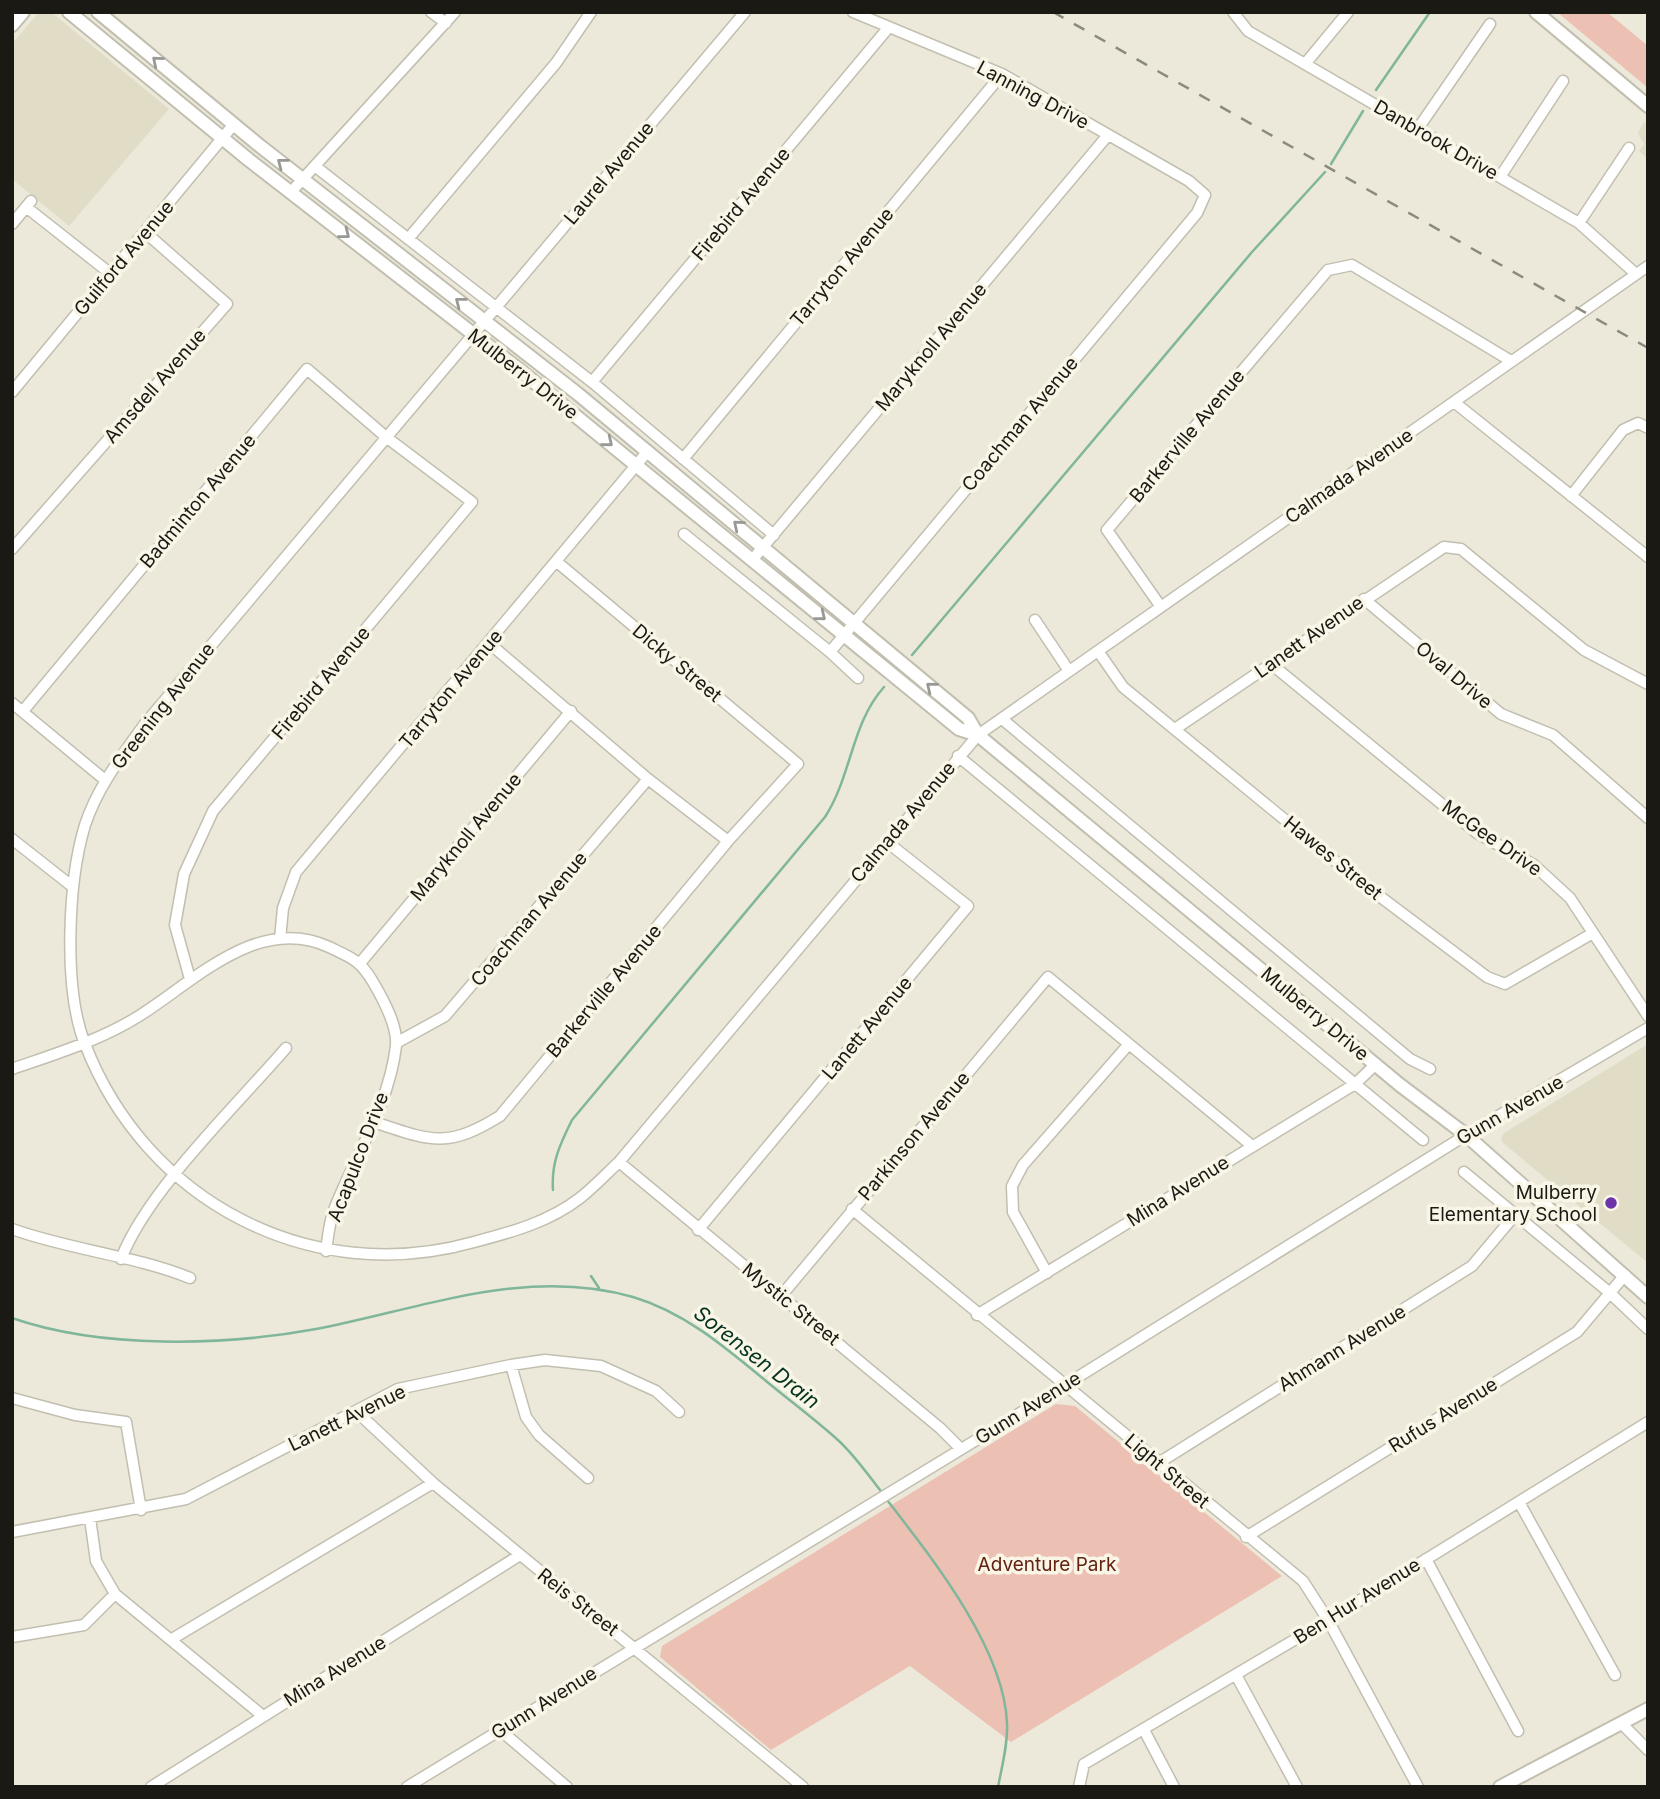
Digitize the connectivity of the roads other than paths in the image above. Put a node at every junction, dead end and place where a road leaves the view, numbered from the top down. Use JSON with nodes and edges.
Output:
{"nodes":[{"id":1,"x":23,"y":12,"type":"edge"},
{"id":2,"x":69,"y":12,"type":"edge"},
{"id":3,"x":99,"y":12,"type":"edge"},
{"id":4,"x":431,"y":12,"type":"edge"},
{"id":5,"x":455,"y":12,"type":"edge"},
{"id":6,"x":591,"y":12,"type":"edge"},
{"id":7,"x":745,"y":12,"type":"edge"},
{"id":8,"x":853,"y":12,"type":"edge"},
{"id":9,"x":1233,"y":12,"type":"edge"},
{"id":10,"x":1348,"y":12,"type":"edge"},
{"id":11,"x":1536,"y":12,"type":"edge"},
{"id":12,"x":446,"y":23,"type":"junction"},
{"id":13,"x":1490,"y":24,"type":"dead end"},
{"id":14,"x":12,"y":25,"type":"edge"},
{"id":15,"x":890,"y":27,"type":"junction"},
{"id":16,"x":1305,"y":64,"type":"junction"},
{"id":17,"x":1002,"y":74,"type":"junction"},
{"id":18,"x":1563,"y":81,"type":"dead end"},
{"id":19,"x":1648,"y":106,"type":"edge"},
{"id":20,"x":234,"y":124,"type":"junction"},
{"id":21,"x":1418,"y":130,"type":"junction"},
{"id":22,"x":1108,"y":135,"type":"junction"},
{"id":23,"x":222,"y":138,"type":"junction"},
{"id":24,"x":1629,"y":148,"type":"dead end"},
{"id":25,"x":316,"y":167,"type":"junction"},
{"id":26,"x":1500,"y":177,"type":"junction"},
{"id":27,"x":303,"y":180,"type":"junction"},
{"id":28,"x":291,"y":192,"type":"junction"},
{"id":29,"x":1205,"y":195,"type":"joint"},
{"id":30,"x":1579,"y":223,"type":"junction"},
{"id":31,"x":12,"y":224,"type":"edge"},
{"id":32,"x":146,"y":233,"type":"junction"},
{"id":33,"x":408,"y":239,"type":"junction"},
{"id":34,"x":1648,"y":266,"type":"edge"},
{"id":35,"x":111,"y":274,"type":"junction"},
{"id":36,"x":1636,"y":274,"type":"junction"},
{"id":37,"x":495,"y":307,"type":"junction"},
{"id":38,"x":484,"y":321,"type":"junction"},
{"id":39,"x":472,"y":334,"type":"junction"},
{"id":40,"x":1511,"y":361,"type":"junction"},
{"id":41,"x":592,"y":382,"type":"junction"},
{"id":42,"x":12,"y":392,"type":"edge"},
{"id":43,"x":1454,"y":402,"type":"junction"},
{"id":44,"x":1648,"y":428,"type":"edge"},
{"id":45,"x":386,"y":437,"type":"junction"},
{"id":46,"x":648,"y":451,"type":"junction"},
{"id":47,"x":683,"y":459,"type":"junction"},
{"id":48,"x":636,"y":465,"type":"junction"},
{"id":49,"x":1571,"y":496,"type":"junction"},
{"id":50,"x":684,"y":534,"type":"dead end"},
{"id":51,"x":774,"y":535,"type":"junction"},
{"id":52,"x":764,"y":547,"type":"junction"},
{"id":53,"x":12,"y":549,"type":"edge"},
{"id":54,"x":1648,"y":558,"type":"edge"},
{"id":55,"x":753,"y":559,"type":"junction"},
{"id":56,"x":557,"y":562,"type":"junction"},
{"id":57,"x":1364,"y":599,"type":"junction"},
{"id":58,"x":1161,"y":607,"type":"junction"},
{"id":59,"x":1035,"y":620,"type":"dead end"},
{"id":60,"x":853,"y":623,"type":"junction"},
{"id":61,"x":843,"y":634,"type":"junction"},
{"id":62,"x":489,"y":643,"type":"junction"},
{"id":63,"x":1098,"y":651,"type":"junction"},
{"id":64,"x":830,"y":652,"type":"junction"},
{"id":65,"x":1270,"y":663,"type":"junction"},
{"id":66,"x":1069,"y":671,"type":"junction"},
{"id":67,"x":858,"y":678,"type":"dead end"},
{"id":68,"x":1648,"y":684,"type":"edge"},
{"id":69,"x":12,"y":703,"type":"edge"},
{"id":70,"x":23,"y":711,"type":"junction"},
{"id":71,"x":571,"y":711,"type":"junction"},
{"id":72,"x":1002,"y":719,"type":"junction"},
{"id":73,"x":1175,"y":730,"type":"junction"},
{"id":74,"x":978,"y":735,"type":"junction"},
{"id":75,"x":957,"y":756,"type":"junction"},
{"id":76,"x":798,"y":764,"type":"joint"},
{"id":77,"x":648,"y":779,"type":"junction"},
{"id":78,"x":105,"y":780,"type":"junction"},
{"id":79,"x":1648,"y":818,"type":"edge"},
{"id":80,"x":12,"y":839,"type":"edge"},
{"id":81,"x":728,"y":841,"type":"junction"},
{"id":82,"x":887,"y":842,"type":"junction"},
{"id":83,"x":73,"y":887,"type":"junction"},
{"id":84,"x":1593,"y":933,"type":"junction"},
{"id":85,"x":279,"y":939,"type":"junction"},
{"id":86,"x":361,"y":962,"type":"junction"},
{"id":87,"x":190,"y":979,"type":"junction"},
{"id":88,"x":1648,"y":1016,"type":"edge"},
{"id":89,"x":1648,"y":1028,"type":"edge"},
{"id":90,"x":84,"y":1043,"type":"junction"},
{"id":91,"x":396,"y":1043,"type":"junction"},
{"id":92,"x":1129,"y":1044,"type":"junction"},
{"id":93,"x":286,"y":1048,"type":"dead end"},
{"id":94,"x":1376,"y":1064,"type":"junction"},
{"id":95,"x":12,"y":1069,"type":"edge"},
{"id":96,"x":1430,"y":1069,"type":"dead end"},
{"id":97,"x":1354,"y":1084,"type":"junction"},
{"id":98,"x":374,"y":1122,"type":"junction"},
{"id":99,"x":1466,"y":1135,"type":"junction"},
{"id":100,"x":1423,"y":1140,"type":"dead end"},
{"id":101,"x":1251,"y":1144,"type":"junction"},
{"id":102,"x":619,"y":1162,"type":"junction"},
{"id":103,"x":1464,"y":1172,"type":"dead end"},
{"id":104,"x":175,"y":1176,"type":"junction"},
{"id":105,"x":852,"y":1209,"type":"junction"},
{"id":106,"x":1514,"y":1216,"type":"junction"},
{"id":107,"x":12,"y":1228,"type":"edge"},
{"id":108,"x":698,"y":1230,"type":"junction"},
{"id":109,"x":326,"y":1251,"type":"junction"},
{"id":110,"x":121,"y":1259,"type":"junction"},
{"id":111,"x":1047,"y":1273,"type":"junction"},
{"id":112,"x":1625,"y":1275,"type":"junction"},
{"id":113,"x":190,"y":1278,"type":"dead end"},
{"id":114,"x":1609,"y":1293,"type":"junction"},
{"id":115,"x":781,"y":1296,"type":"junction"},
{"id":116,"x":1648,"y":1297,"type":"edge"},
{"id":117,"x":977,"y":1315,"type":"junction"},
{"id":118,"x":1648,"y":1329,"type":"edge"},
{"id":119,"x":511,"y":1365,"type":"junction"},
{"id":120,"x":1064,"y":1385,"type":"junction"},
{"id":121,"x":12,"y":1398,"type":"edge"},
{"id":122,"x":357,"y":1412,"type":"junction"},
{"id":123,"x":679,"y":1412,"type":"dead end"},
{"id":124,"x":1648,"y":1422,"type":"edge"},
{"id":125,"x":961,"y":1449,"type":"junction"},
{"id":126,"x":1157,"y":1464,"type":"junction"},
{"id":127,"x":588,"y":1478,"type":"dead end"},
{"id":128,"x":433,"y":1483,"type":"junction"},
{"id":129,"x":1518,"y":1502,"type":"junction"},
{"id":130,"x":141,"y":1510,"type":"junction"},
{"id":131,"x":90,"y":1518,"type":"junction"},
{"id":132,"x":12,"y":1532,"type":"edge"},
{"id":133,"x":1247,"y":1537,"type":"junction"},
{"id":134,"x":520,"y":1555,"type":"junction"},
{"id":135,"x":1426,"y":1559,"type":"junction"},
{"id":136,"x":115,"y":1594,"type":"junction"},
{"id":137,"x":1328,"y":1620,"type":"junction"},
{"id":138,"x":12,"y":1637,"type":"edge"},
{"id":139,"x":172,"y":1639,"type":"junction"},
{"id":140,"x":635,"y":1647,"type":"junction"},
{"id":141,"x":1236,"y":1675,"type":"junction"},
{"id":142,"x":1615,"y":1675,"type":"dead end"},
{"id":143,"x":1648,"y":1709,"type":"edge"},
{"id":144,"x":263,"y":1716,"type":"junction"},
{"id":145,"x":1622,"y":1724,"type":"junction"},
{"id":146,"x":500,"y":1730,"type":"junction"},
{"id":147,"x":1144,"y":1730,"type":"junction"},
{"id":148,"x":1518,"y":1731,"type":"dead end"},
{"id":149,"x":1648,"y":1750,"type":"edge"},
{"id":150,"x":150,"y":1787,"type":"edge"},
{"id":151,"x":407,"y":1787,"type":"edge"},
{"id":152,"x":566,"y":1787,"type":"edge"},
{"id":153,"x":803,"y":1787,"type":"edge"},
{"id":154,"x":1079,"y":1787,"type":"edge"},
{"id":155,"x":1174,"y":1787,"type":"edge"},
{"id":156,"x":1297,"y":1787,"type":"edge"},
{"id":157,"x":1418,"y":1787,"type":"edge"},
{"id":158,"x":1500,"y":1787,"type":"edge"}],
"edges":[{"from":1,"to":14,"type":"main road"},
{"from":2,"to":23,"type":"main road","name":"Mulberry Drive"},
{"from":20,"to":3,"type":"main road","name":"Mulberry Drive","one_way":true},
{"from":4,"to":12,"type":"street"},
{"from":5,"to":12,"type":"street"},
{"from":6,"to":33,"type":"street"},
{"from":7,"to":37,"type":"street","name":"Laurel Avenue"},
{"from":8,"to":15,"type":"street","name":"Lanning Drive"},
{"from":9,"to":16,"type":"street","name":"Danbrook Drive"},
{"from":10,"to":16,"type":"street"},
{"from":11,"to":19,"type":"main road"},
{"from":12,"to":25,"type":"street"},
{"from":13,"to":21,"type":"street"},
{"from":15,"to":17,"type":"street","name":"Lanning Drive"},
{"from":15,"to":41,"type":"street","name":"Firebird Avenue"},
{"from":16,"to":21,"type":"street","name":"Danbrook Drive"},
{"from":17,"to":22,"type":"street","name":"Lanning Drive"},
{"from":17,"to":47,"type":"street","name":"Tarryton Avenue"},
{"from":18,"to":26,"type":"street"},
{"from":20,"to":23,"type":"street","name":"Guilford Avenue"},
{"from":27,"to":20,"type":"main road","name":"Mulberry Drive","one_way":true},
{"from":21,"to":26,"type":"street","name":"Danbrook Drive"},
{"from":22,"to":29,"type":"street","name":"Lanning Drive"},
{"from":22,"to":51,"type":"street","name":"Maryknoll Avenue"},
{"from":23,"to":28,"type":"main road","name":"Mulberry Drive"},
{"from":23,"to":32,"type":"street","name":"Guilford Avenue"},
{"from":24,"to":30,"type":"street"},
{"from":25,"to":27,"type":"street"},
{"from":25,"to":33,"type":"street"},
{"from":26,"to":30,"type":"street","name":"Danbrook Drive"},
{"from":27,"to":28,"type":"street"},
{"from":38,"to":27,"type":"main road","name":"Mulberry Drive","one_way":true},
{"from":28,"to":39,"type":"main road","name":"Mulberry Drive","one_way":true},
{"from":29,"to":60,"type":"street","name":"Coachman Avenue"},
{"from":30,"to":36,"type":"street","name":"Danbrook Drive"},
{"from":31,"to":35,"type":"street"},
{"from":32,"to":35,"type":"street","name":"Guilford Avenue"},
{"from":32,"to":53,"type":"street","name":"Amsdell Avenue"},
{"from":33,"to":37,"type":"street"},
{"from":34,"to":36,"type":"street","name":"Calmada Avenue"},
{"from":35,"to":42,"type":"street","name":"Guilford Avenue"},
{"from":36,"to":40,"type":"street","name":"Calmada Avenue"},
{"from":37,"to":38,"type":"street","name":"Laurel Avenue"},
{"from":37,"to":41,"type":"street"},
{"from":38,"to":39,"type":"street","name":"Laurel Avenue"},
{"from":38,"to":46,"type":"main road","name":"Mulberry Drive"},
{"from":39,"to":45,"type":"street","name":"Greening Avenue"},
{"from":39,"to":48,"type":"main road","name":"Mulberry Drive","one_way":true},
{"from":40,"to":43,"type":"street","name":"Calmada Avenue"},
{"from":40,"to":58,"type":"street","name":"Barkerville Avenue"},
{"from":41,"to":47,"type":"street"},
{"from":43,"to":49,"type":"street"},
{"from":43,"to":58,"type":"street","name":"Calmada Avenue"},
{"from":44,"to":49,"type":"street"},
{"from":45,"to":70,"type":"street","name":"Badminton Avenue"},
{"from":45,"to":78,"type":"street","name":"Greening Avenue"},
{"from":45,"to":87,"type":"street","name":"Firebird Avenue"},
{"from":46,"to":48,"type":"street","name":"Tarryton Avenue"},
{"from":52,"to":46,"type":"main road","name":"Mulberry Drive","one_way":true},
{"from":47,"to":51,"type":"street"},
{"from":48,"to":55,"type":"main road","name":"Mulberry Drive"},
{"from":48,"to":56,"type":"street","name":"Tarryton Avenue"},
{"from":49,"to":54,"type":"street"},
{"from":50,"to":64,"type":"street"},
{"from":51,"to":52,"type":"street","name":"Maryknoll Avenue"},
{"from":52,"to":55,"type":"street","name":"Maryknoll Avenue"},
{"from":52,"to":60,"type":"main road","name":"Mulberry Drive"},
{"from":55,"to":61,"type":"main road","name":"Mulberry Drive","one_way":true},
{"from":56,"to":62,"type":"street","name":"Tarryton Avenue"},
{"from":56,"to":76,"type":"street","name":"Dicky Street"},
{"from":57,"to":65,"type":"street","name":"Lanett Avenue"},
{"from":57,"to":68,"type":"street","name":"Lanett Avenue"},
{"from":57,"to":79,"type":"street","name":"Oval Drive"},
{"from":58,"to":63,"type":"street","name":"Calmada Avenue"},
{"from":59,"to":66,"type":"street"},
{"from":60,"to":61,"type":"street","name":"Coachman Avenue"},
{"from":74,"to":60,"type":"main road","name":"Mulberry Drive","one_way":true},
{"from":61,"to":64,"type":"street","name":"Coachman Avenue"},
{"from":61,"to":74,"type":"main road","name":"Mulberry Drive"},
{"from":62,"to":71,"type":"street"},
{"from":62,"to":85,"type":"street","name":"Tarryton Avenue"},
{"from":63,"to":66,"type":"street","name":"Calmada Avenue"},
{"from":63,"to":73,"type":"street","name":"Hawes Street"},
{"from":64,"to":67,"type":"street"},
{"from":65,"to":73,"type":"street","name":"Lanett Avenue"},
{"from":65,"to":84,"type":"street","name":"McGee Drive"},
{"from":66,"to":72,"type":"street","name":"Calmada Avenue"},
{"from":69,"to":70,"type":"street"},
{"from":70,"to":78,"type":"street"},
{"from":71,"to":77,"type":"street"},
{"from":71,"to":86,"type":"street","name":"Maryknoll Avenue"},
{"from":72,"to":74,"type":"street","name":"Calmada Avenue"},
{"from":72,"to":96,"type":"street"},
{"from":73,"to":84,"type":"street","name":"Hawes Street"},
{"from":74,"to":75,"type":"street","name":"Calmada Avenue"},
{"from":74,"to":94,"type":"main road","name":"Mulberry Drive"},
{"from":75,"to":82,"type":"street","name":"Calmada Avenue"},
{"from":75,"to":97,"type":"street","name":"Mulberry Drive"},
{"from":76,"to":81,"type":"street","name":"Barkerville Avenue"},
{"from":77,"to":81,"type":"street"},
{"from":77,"to":91,"type":"street","name":"Coachman Avenue"},
{"from":78,"to":83,"type":"street","name":"Greening Avenue"},
{"from":80,"to":83,"type":"street"},
{"from":81,"to":98,"type":"street","name":"Barkerville Avenue"},
{"from":82,"to":102,"type":"street","name":"Calmada Avenue"},
{"from":82,"to":108,"type":"street","name":"Lanett Avenue"},
{"from":83,"to":90,"type":"street","name":"Greening Avenue"},
{"from":84,"to":88,"type":"street","name":"McGee Drive"},
{"from":85,"to":86,"type":"street"},
{"from":85,"to":87,"type":"street"},
{"from":86,"to":91,"type":"street","name":"Acapulco Drive"},
{"from":87,"to":90,"type":"street"},
{"from":89,"to":99,"type":"street","name":"Gunn Avenue"},
{"from":90,"to":95,"type":"street"},
{"from":90,"to":104,"type":"street","name":"Greening Avenue"},
{"from":91,"to":98,"type":"street","name":"Acapulco Drive"},
{"from":92,"to":101,"type":"street"},
{"from":92,"to":105,"type":"street","name":"Parkinson Avenue"},
{"from":92,"to":111,"type":"street"},
{"from":93,"to":104,"type":"street"},
{"from":94,"to":97,"type":"street","name":"Mina Avenue"},
{"from":94,"to":99,"type":"main road","name":"Mulberry Drive"},
{"from":97,"to":100,"type":"street","name":"Mulberry Drive"},
{"from":97,"to":101,"type":"street","name":"Mina Avenue"},
{"from":98,"to":109,"type":"street","name":"Acapulco Drive"},
{"from":99,"to":112,"type":"main road","name":"Mulberry Drive"},
{"from":99,"to":120,"type":"street","name":"Gunn Avenue"},
{"from":101,"to":111,"type":"street","name":"Mina Avenue"},
{"from":102,"to":108,"type":"street","name":"Mystic Street"},
{"from":102,"to":109,"type":"street","name":"Calmada Avenue"},
{"from":103,"to":106,"type":"street"},
{"from":104,"to":109,"type":"street","name":"Calmada Avenue"},
{"from":104,"to":110,"type":"street"},
{"from":105,"to":115,"type":"street","name":"Parkinson Avenue"},
{"from":105,"to":117,"type":"street","name":"Light Street"},
{"from":106,"to":114,"type":"street"},
{"from":106,"to":126,"type":"street","name":"Ahmann Avenue"},
{"from":107,"to":110,"type":"street"},
{"from":108,"to":115,"type":"street","name":"Mystic Street"},
{"from":110,"to":113,"type":"street"},
{"from":111,"to":117,"type":"street","name":"Mina Avenue"},
{"from":112,"to":114,"type":"street","name":"Rufus Avenue"},
{"from":112,"to":116,"type":"main road","name":"Mulberry Drive"},
{"from":114,"to":118,"type":"street"},
{"from":114,"to":133,"type":"street","name":"Rufus Avenue"},
{"from":115,"to":125,"type":"street","name":"Mystic Street"},
{"from":117,"to":120,"type":"street","name":"Light Street"},
{"from":119,"to":122,"type":"street","name":"Lanett Avenue"},
{"from":119,"to":123,"type":"street","name":"Lanett Avenue"},
{"from":119,"to":127,"type":"street"},
{"from":120,"to":125,"type":"street","name":"Gunn Avenue"},
{"from":120,"to":126,"type":"street","name":"Light Street"},
{"from":121,"to":130,"type":"street"},
{"from":122,"to":128,"type":"street","name":"Reis Street"},
{"from":122,"to":130,"type":"street","name":"Lanett Avenue"},
{"from":124,"to":129,"type":"street","name":"Ben Hur Avenue"},
{"from":125,"to":140,"type":"street","name":"Gunn Avenue"},
{"from":126,"to":133,"type":"street","name":"Light Street"},
{"from":128,"to":134,"type":"street","name":"Reis Street"},
{"from":128,"to":139,"type":"street"},
{"from":129,"to":135,"type":"street","name":"Ben Hur Avenue"},
{"from":129,"to":142,"type":"street"},
{"from":130,"to":131,"type":"street","name":"Lanett Avenue"},
{"from":131,"to":132,"type":"street","name":"Lanett Avenue"},
{"from":131,"to":136,"type":"street"},
{"from":133,"to":137,"type":"street","name":"Light Street"},
{"from":134,"to":140,"type":"street","name":"Reis Street"},
{"from":134,"to":144,"type":"street","name":"Mina Avenue"},
{"from":135,"to":137,"type":"street","name":"Ben Hur Avenue"},
{"from":135,"to":148,"type":"street"},
{"from":136,"to":138,"type":"street"},
{"from":136,"to":139,"type":"street"},
{"from":137,"to":141,"type":"street","name":"Ben Hur Avenue"},
{"from":137,"to":157,"type":"street","name":"Light Street"},
{"from":139,"to":144,"type":"street"},
{"from":140,"to":146,"type":"street","name":"Gunn Avenue"},
{"from":140,"to":153,"type":"street","name":"Reis Street"},
{"from":141,"to":147,"type":"street","name":"Ben Hur Avenue"},
{"from":141,"to":156,"type":"street"},
{"from":143,"to":145,"type":"main road"},
{"from":144,"to":150,"type":"street","name":"Mina Avenue"},
{"from":145,"to":149,"type":"street"},
{"from":145,"to":158,"type":"main road"},
{"from":146,"to":151,"type":"street","name":"Gunn Avenue"},
{"from":146,"to":152,"type":"street"},
{"from":147,"to":154,"type":"street","name":"Ben Hur Avenue"},
{"from":147,"to":155,"type":"street"}]}
